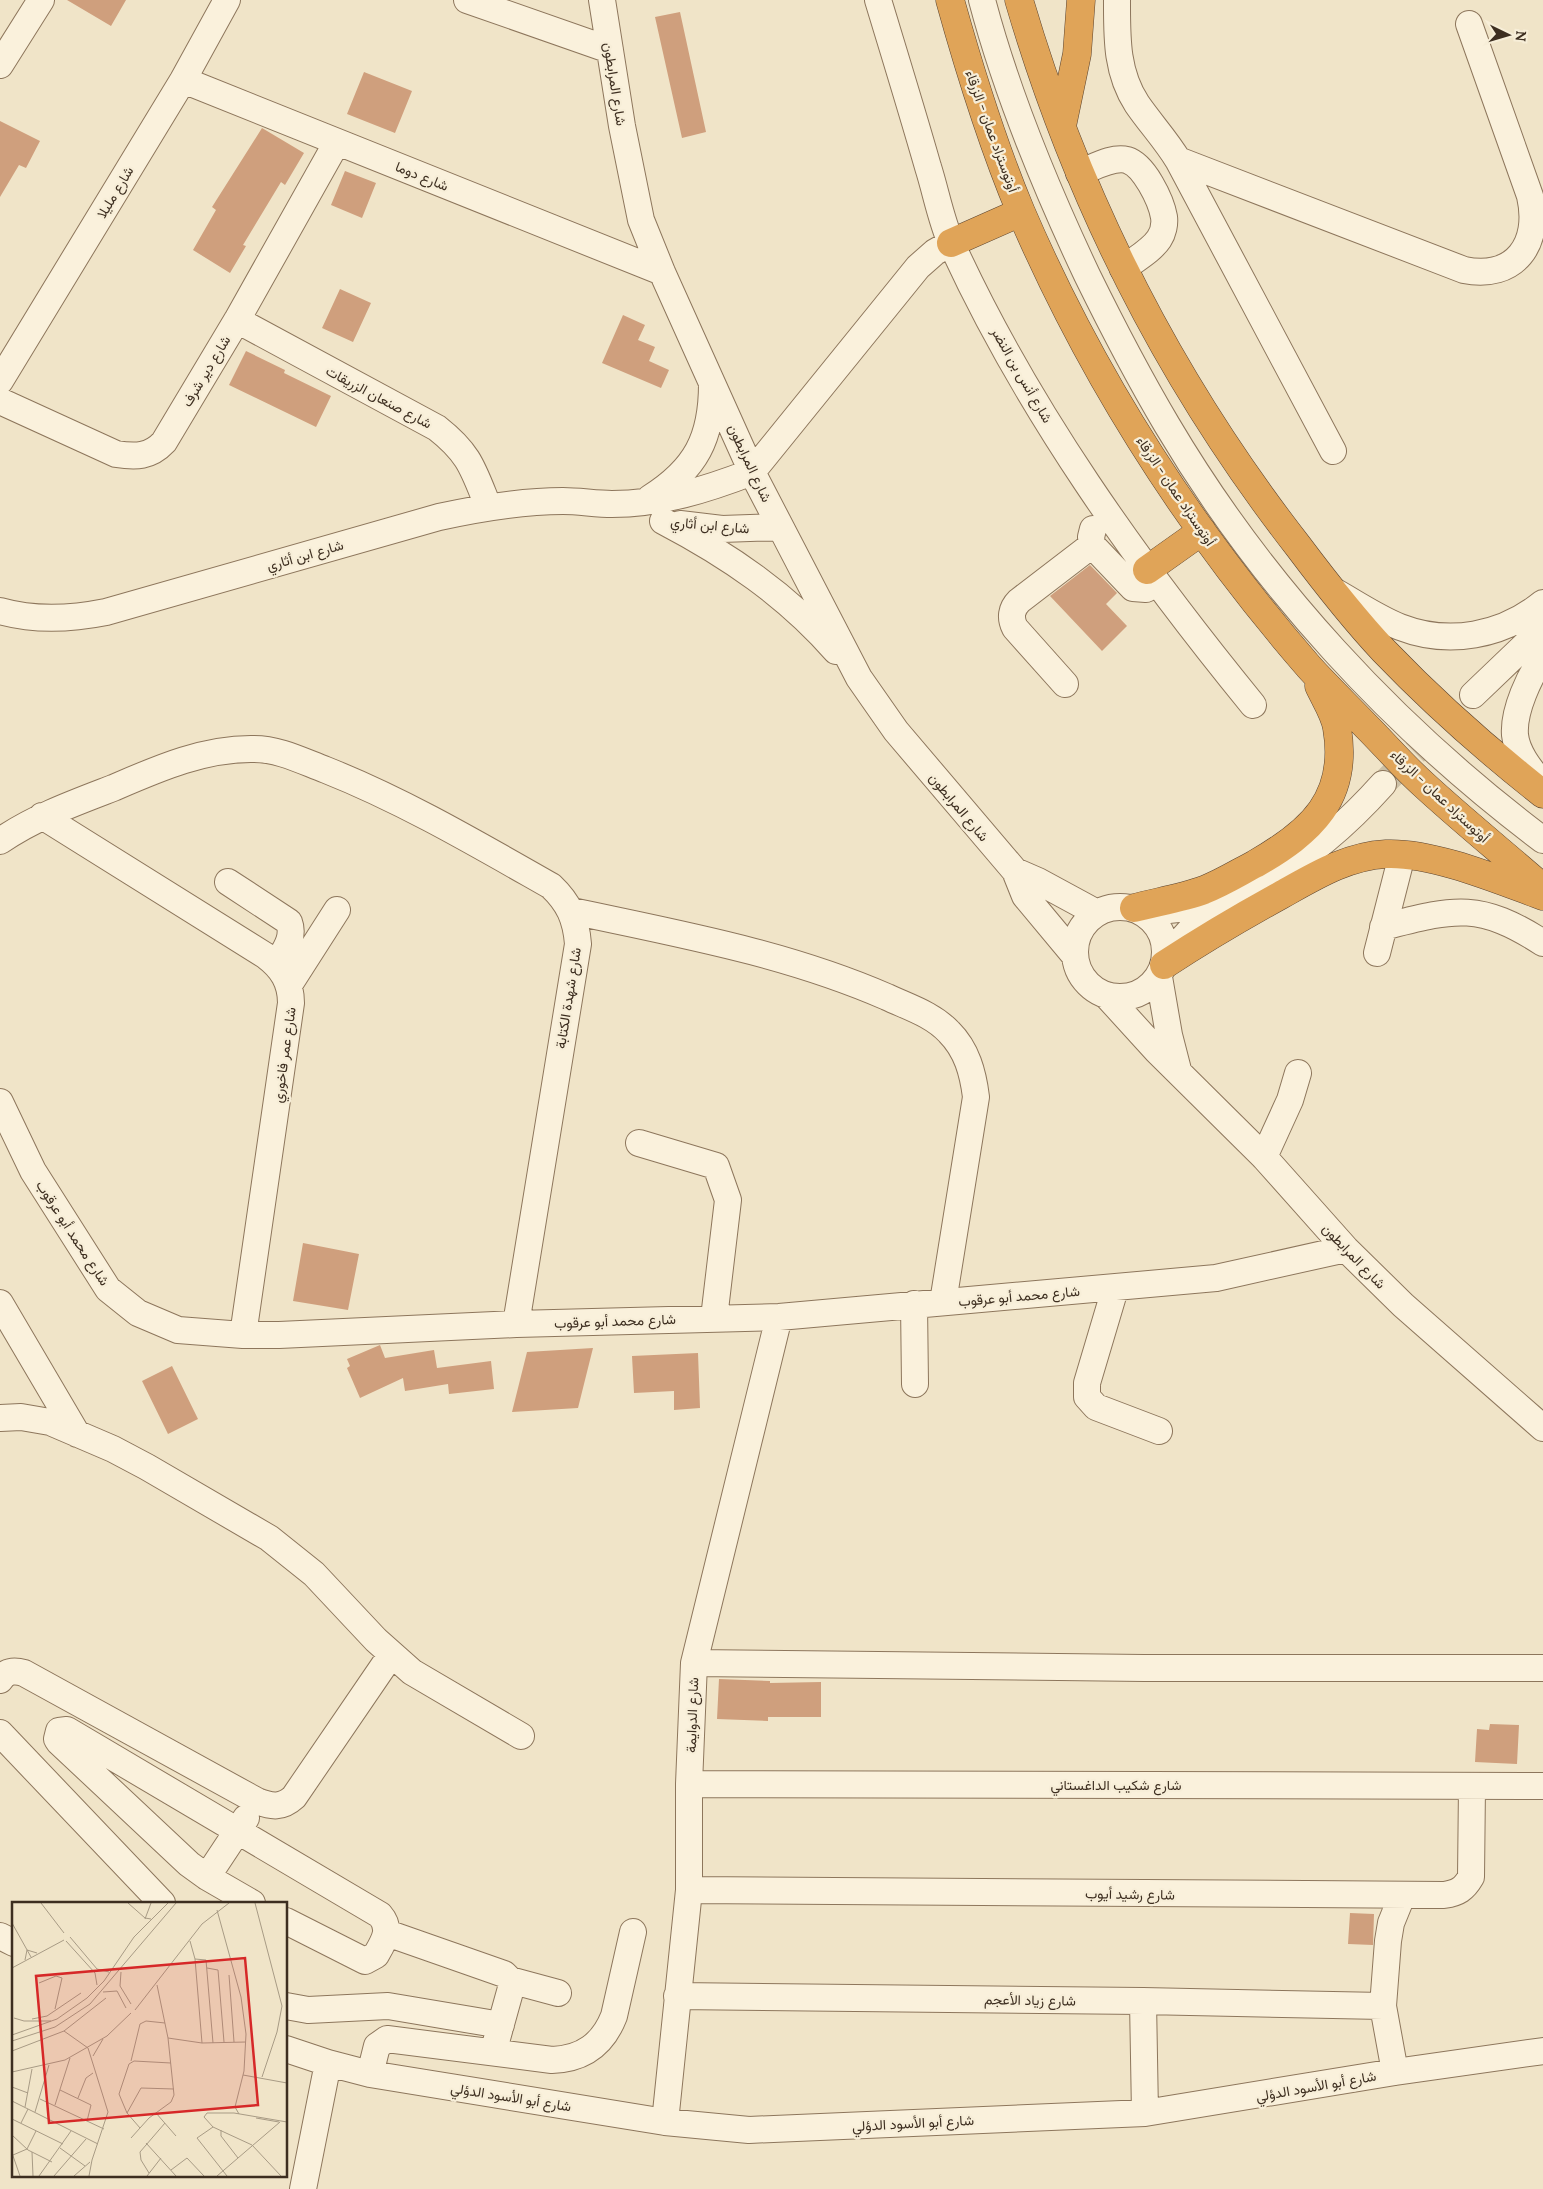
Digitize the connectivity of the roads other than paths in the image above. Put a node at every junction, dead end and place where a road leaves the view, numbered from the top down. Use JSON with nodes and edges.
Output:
{"nodes":[{"id":1,"x":41,"y":0,"type":"edge"},
{"id":2,"x":227,"y":0,"type":"edge"},
{"id":3,"x":467,"y":0,"type":"edge"},
{"id":4,"x":602,"y":0,"type":"edge"},
{"id":5,"x":878,"y":0,"type":"edge"},
{"id":6,"x":950,"y":0,"type":"edge"},
{"id":7,"x":982,"y":0,"type":"edge"},
{"id":8,"x":992,"y":0,"type":"edge"},
{"id":9,"x":1019,"y":0,"type":"edge"},
{"id":10,"x":1082,"y":0,"type":"edge"},
{"id":11,"x":1116,"y":0,"type":"edge"},
{"id":12,"x":1469,"y":24,"type":"dead end"},
{"id":13,"x":610,"y":50,"type":"junction"},
{"id":14,"x":0,"y":65,"type":"edge"},
{"id":15,"x":183,"y":80,"type":"junction"},
{"id":16,"x":1062,"y":126,"type":"junction"},
{"id":17,"x":337,"y":142,"type":"junction"},
{"id":18,"x":1178,"y":160,"type":"junction"},
{"id":19,"x":1079,"y":173,"type":"junction"},
{"id":20,"x":1021,"y":212,"type":"junction"},
{"id":21,"x":951,"y":243,"type":"junction"},
{"id":22,"x":1123,"y":269,"type":"junction"},
{"id":23,"x":662,"y":272,"type":"junction"},
{"id":24,"x":237,"y":320,"type":"junction"},
{"id":25,"x":712,"y":380,"type":"junction"},
{"id":26,"x":0,"y":381,"type":"edge"},
{"id":27,"x":0,"y":401,"type":"edge"},
{"id":28,"x":1333,"y":451,"type":"dead end"},
{"id":29,"x":752,"y":472,"type":"junction"},
{"id":30,"x":645,"y":501,"type":"junction"},
{"id":31,"x":612,"y":504,"type":"junction"},
{"id":32,"x":1101,"y":505,"type":"junction"},
{"id":33,"x":488,"y":506,"type":"junction"},
{"id":34,"x":664,"y":521,"type":"junction"},
{"id":35,"x":780,"y":527,"type":"junction"},
{"id":36,"x":1202,"y":531,"type":"junction"},
{"id":37,"x":1092,"y":545,"type":"junction"},
{"id":38,"x":1152,"y":576,"type":"junction"},
{"id":39,"x":1332,"y":590,"type":"junction"},
{"id":40,"x":1543,"y":603,"type":"edge"},
{"id":41,"x":0,"y":611,"type":"edge"},
{"id":42,"x":1543,"y":628,"type":"edge"},
{"id":43,"x":1543,"y":656,"type":"edge"},
{"id":44,"x":1311,"y":669,"type":"junction"},
{"id":45,"x":859,"y":678,"type":"junction"},
{"id":46,"x":1066,"y":684,"type":"dead end"},
{"id":47,"x":1473,"y":695,"type":"tunnel mouth"},
{"id":48,"x":1253,"y":705,"type":"dead end"},
{"id":49,"x":1383,"y":784,"type":"tunnel mouth"},
{"id":50,"x":1543,"y":785,"type":"edge"},
{"id":51,"x":1543,"y":794,"type":"edge"},
{"id":52,"x":42,"y":816,"type":"junction"},
{"id":53,"x":1543,"y":826,"type":"edge"},
{"id":54,"x":1543,"y":840,"type":"edge"},
{"id":55,"x":0,"y":841,"type":"edge"},
{"id":56,"x":1402,"y":855,"type":"junction"},
{"id":57,"x":1015,"y":871,"type":"junction"},
{"id":58,"x":228,"y":882,"type":"dead end"},
{"id":59,"x":1543,"y":888,"type":"edge"},
{"id":60,"x":1543,"y":896,"type":"edge"},
{"id":61,"x":1228,"y":899,"type":"junction"},
{"id":62,"x":337,"y":910,"type":"dead end"},
{"id":63,"x":1139,"y":910,"type":"junction"},
{"id":64,"x":572,"y":911,"type":"junction"},
{"id":65,"x":1097,"y":913,"type":"junction"},
{"id":66,"x":1383,"y":927,"type":"junction"},
{"id":67,"x":1543,"y":943,"type":"edge"},
{"id":68,"x":1377,"y":954,"type":"dead end"},
{"id":69,"x":1075,"y":956,"type":"junction"},
{"id":70,"x":1163,"y":966,"type":"junction"},
{"id":71,"x":283,"y":974,"type":"junction"},
{"id":72,"x":1106,"y":995,"type":"junction"},
{"id":73,"x":1178,"y":1070,"type":"junction"},
{"id":74,"x":1298,"y":1073,"type":"dead end"},
{"id":75,"x":3,"y":1118,"type":"edge"},
{"id":76,"x":638,"y":1143,"type":"dead end"},
{"id":77,"x":1264,"y":1157,"type":"junction"},
{"id":78,"x":1346,"y":1249,"type":"junction"},
{"id":79,"x":1115,"y":1289,"type":"junction"},
{"id":80,"x":943,"y":1302,"type":"junction"},
{"id":81,"x":0,"y":1303,"type":"edge"},
{"id":82,"x":914,"y":1304,"type":"junction"},
{"id":83,"x":779,"y":1317,"type":"junction"},
{"id":84,"x":714,"y":1318,"type":"junction"},
{"id":85,"x":516,"y":1324,"type":"junction"},
{"id":86,"x":243,"y":1335,"type":"junction"},
{"id":87,"x":915,"y":1384,"type":"dead end"},
{"id":88,"x":0,"y":1418,"type":"edge"},
{"id":89,"x":1543,"y":1428,"type":"edge"},
{"id":90,"x":1159,"y":1431,"type":"dead end"},
{"id":91,"x":77,"y":1434,"type":"junction"},
{"id":92,"x":391,"y":1655,"type":"junction"},
{"id":93,"x":694,"y":1663,"type":"junction"},
{"id":94,"x":1543,"y":1668,"type":"edge"},
{"id":95,"x":0,"y":1680,"type":"edge"},
{"id":96,"x":0,"y":1733,"type":"edge"},
{"id":97,"x":521,"y":1736,"type":"dead end"},
{"id":98,"x":689,"y":1784,"type":"junction"},
{"id":99,"x":1472,"y":1786,"type":"junction"},
{"id":100,"x":1543,"y":1786,"type":"edge"},
{"id":101,"x":257,"y":1801,"type":"junction"},
{"id":102,"x":237,"y":1832,"type":"junction"},
{"id":103,"x":207,"y":1878,"type":"junction"},
{"id":104,"x":689,"y":1890,"type":"junction"},
{"id":105,"x":1402,"y":1896,"type":"junction"},
{"id":106,"x":161,"y":1902,"type":"edge"},
{"id":107,"x":250,"y":1902,"type":"edge"},
{"id":108,"x":288,"y":1922,"type":"edge"},
{"id":109,"x":633,"y":1932,"type":"dead end"},
{"id":110,"x":387,"y":1933,"type":"junction"},
{"id":111,"x":510,"y":1980,"type":"junction"},
{"id":112,"x":288,"y":1990,"type":"edge"},
{"id":113,"x":558,"y":1993,"type":"dead end"},
{"id":114,"x":677,"y":1996,"type":"junction"},
{"id":115,"x":1143,"y":2001,"type":"junction"},
{"id":116,"x":288,"y":2006,"type":"edge"},
{"id":117,"x":352,"y":2006,"type":"junction"},
{"id":118,"x":1383,"y":2006,"type":"junction"},
{"id":119,"x":501,"y":2025,"type":"junction"},
{"id":120,"x":288,"y":2050,"type":"edge"},
{"id":121,"x":1543,"y":2051,"type":"edge"},
{"id":122,"x":492,"y":2052,"type":"junction"},
{"id":123,"x":328,"y":2063,"type":"junction"},
{"id":124,"x":1396,"y":2072,"type":"junction"},
{"id":125,"x":370,"y":2074,"type":"junction"},
{"id":126,"x":1145,"y":2113,"type":"junction"},
{"id":127,"x":665,"y":2122,"type":"junction"},
{"id":128,"x":303,"y":2189,"type":"edge"}],
"edges":[{"from":1,"to":14,"type":"street"},
{"from":2,"to":15,"type":"street","name":"شارع مليلا"},
{"from":3,"to":13,"type":"street"},
{"from":4,"to":13,"type":"street","name":"شارع المرابطون"},
{"from":5,"to":21,"type":"street","name":"شارع أنس بن النضر"},
{"from":6,"to":20,"type":"highway","name":"أوتوستراد عمان - الزرقاء"},
{"from":7,"to":54,"type":"street"},
{"from":8,"to":53,"type":"street"},
{"from":9,"to":16,"type":"highway"},
{"from":10,"to":16,"type":"highway"},
{"from":11,"to":18,"type":"street"},
{"from":12,"to":18,"type":"street"},
{"from":13,"to":23,"type":"street","name":"شارع المرابطون"},
{"from":15,"to":17,"type":"street","name":"شارع دوما"},
{"from":15,"to":26,"type":"street","name":"شارع مليلا"},
{"from":16,"to":19,"type":"highway"},
{"from":17,"to":23,"type":"street","name":"شارع دوما"},
{"from":17,"to":24,"type":"street","name":"شارع دير شرف"},
{"from":18,"to":28,"type":"street"},
{"from":19,"to":22,"type":"highway"},
{"from":19,"to":22,"type":"street"},
{"from":20,"to":21,"type":"highway"},
{"from":20,"to":36,"type":"highway","name":"أوتوستراد عمان - الزرقاء"},
{"from":21,"to":29,"type":"street"},
{"from":21,"to":32,"type":"street","name":"شارع أنس بن النضر"},
{"from":22,"to":39,"type":"highway"},
{"from":23,"to":25,"type":"street","name":"شارع المرابطون"},
{"from":24,"to":27,"type":"street","name":"شارع دير شرف"},
{"from":24,"to":33,"type":"street","name":"شارع صنعان الزريقات"},
{"from":25,"to":29,"type":"street","name":"شارع المرابطون"},
{"from":25,"to":30,"type":"street"},
{"from":29,"to":30,"type":"street","name":"شارع ابن أثاري"},
{"from":29,"to":35,"type":"street","name":"شارع المرابطون"},
{"from":30,"to":31,"type":"street","name":"شارع ابن أثاري"},
{"from":31,"to":33,"type":"street","name":"شارع ابن أثاري"},
{"from":31,"to":34,"type":"street","name":"شارع ابن أثاري"},
{"from":32,"to":37,"type":"street"},
{"from":32,"to":38,"type":"street","name":"شارع أنس بن النضر"},
{"from":33,"to":41,"type":"street","name":"شارع ابن أثاري"},
{"from":34,"to":35,"type":"street","name":"شارع ابن أثاري"},
{"from":34,"to":45,"type":"street"},
{"from":35,"to":45,"type":"street","name":"شارع المرابطون"},
{"from":36,"to":38,"type":"highway"},
{"from":36,"to":44,"type":"highway","name":"أوتوستراد عمان - الزرقاء"},
{"from":37,"to":38,"type":"street"},
{"from":37,"to":46,"type":"street"},
{"from":38,"to":48,"type":"street","name":"شارع أنس بن النضر"},
{"from":39,"to":40,"type":"street"},
{"from":39,"to":51,"type":"highway"},
{"from":42,"to":47,"type":"street"},
{"from":43,"to":50,"type":"street"},
{"from":44,"to":59,"type":"highway","name":"أوتوستراد عمان - الزرقاء"},
{"from":44,"to":63,"type":"highway"},
{"from":45,"to":57,"type":"street","name":"شارع المرابطون"},
{"from":49,"to":61,"type":"street"},
{"from":52,"to":55,"type":"street","name":"شارع شهدة الكتابة"},
{"from":52,"to":64,"type":"street","name":"شارع شهدة الكتابة"},
{"from":52,"to":71,"type":"street"},
{"from":56,"to":60,"type":"highway"},
{"from":56,"to":66,"type":"street"},
{"from":56,"to":70,"type":"highway"},
{"from":57,"to":65,"type":"street","name":"شارع المرابطون"},
{"from":57,"to":69,"type":"street","name":"شارع المرابطون"},
{"from":58,"to":71,"type":"street"},
{"from":61,"to":63,"type":"street"},
{"from":61,"to":70,"type":"street"},
{"from":62,"to":71,"type":"street"},
{"from":63,"to":65,"type":"street"},
{"from":63,"to":70,"type":"street"},
{"from":64,"to":80,"type":"street"},
{"from":64,"to":85,"type":"street","name":"شارع شهدة الكتابة"},
{"from":65,"to":69,"type":"street"},
{"from":66,"to":67,"type":"street"},
{"from":66,"to":68,"type":"street"},
{"from":69,"to":72,"type":"street"},
{"from":70,"to":72,"type":"street"},
{"from":70,"to":73,"type":"street"},
{"from":71,"to":86,"type":"street","name":"شارع عمر فاخوري"},
{"from":72,"to":73,"type":"street","name":"شارع المرابطون"},
{"from":73,"to":77,"type":"street","name":"شارع المرابطون"},
{"from":74,"to":77,"type":"street"},
{"from":75,"to":86,"type":"street","name":"شارع محمد أبو عرقوب"},
{"from":76,"to":84,"type":"street"},
{"from":77,"to":78,"type":"street","name":"شارع المرابطون"},
{"from":78,"to":79,"type":"street","name":"شارع محمد أبو عرقوب"},
{"from":78,"to":89,"type":"street","name":"شارع المرابطون"},
{"from":79,"to":80,"type":"street","name":"شارع محمد أبو عرقوب"},
{"from":79,"to":90,"type":"street"},
{"from":80,"to":82,"type":"street","name":"شارع محمد أبو عرقوب"},
{"from":81,"to":91,"type":"street"},
{"from":82,"to":83,"type":"street","name":"شارع محمد أبو عرقوب"},
{"from":82,"to":87,"type":"street"},
{"from":83,"to":84,"type":"street","name":"شارع محمد أبو عرقوب"},
{"from":83,"to":93,"type":"street","name":"شارع الدوايمة"},
{"from":84,"to":85,"type":"street","name":"شارع محمد أبو عرقوب"},
{"from":85,"to":86,"type":"street","name":"شارع محمد أبو عرقوب"},
{"from":88,"to":91,"type":"street"},
{"from":91,"to":92,"type":"street"},
{"from":92,"to":97,"type":"street"},
{"from":92,"to":101,"type":"street"},
{"from":93,"to":94,"type":"street"},
{"from":93,"to":98,"type":"street","name":"شارع الدوايمة"},
{"from":95,"to":101,"type":"street"},
{"from":96,"to":106,"type":"street"},
{"from":98,"to":99,"type":"street","name":"شارع شكيب الداغستاني"},
{"from":98,"to":104,"type":"street","name":"شارع الدوايمة"},
{"from":99,"to":100,"type":"street","name":"شارع شكيب الداغستاني"},
{"from":99,"to":105,"type":"street","name":"شارع رشيد أيوب"},
{"from":101,"to":102,"type":"street"},
{"from":102,"to":103,"type":"street"},
{"from":102,"to":103,"type":"street"},
{"from":102,"to":110,"type":"street"},
{"from":103,"to":107,"type":"street"},
{"from":104,"to":105,"type":"street","name":"شارع رشيد أيوب"},
{"from":104,"to":114,"type":"street","name":"شارع الدوايمة"},
{"from":105,"to":118,"type":"street"},
{"from":108,"to":110,"type":"street"},
{"from":109,"to":122,"type":"street"},
{"from":110,"to":111,"type":"street"},
{"from":111,"to":113,"type":"street"},
{"from":111,"to":119,"type":"street"},
{"from":112,"to":117,"type":"street"},
{"from":114,"to":115,"type":"street","name":"شارع زياد الأعجم"},
{"from":114,"to":127,"type":"street","name":"شارع الدوايمة"},
{"from":115,"to":118,"type":"street","name":"شارع زياد الأعجم"},
{"from":115,"to":126,"type":"street"},
{"from":116,"to":117,"type":"street"},
{"from":117,"to":119,"type":"street"},
{"from":118,"to":124,"type":"street"},
{"from":119,"to":122,"type":"street"},
{"from":120,"to":123,"type":"street","name":"شارع أبو الأسود الدؤلي"},
{"from":121,"to":124,"type":"street","name":"شارع أبو الأسود الدؤلي"},
{"from":122,"to":125,"type":"street"},
{"from":123,"to":125,"type":"street","name":"شارع أبو الأسود الدؤلي"},
{"from":123,"to":128,"type":"street"},
{"from":124,"to":126,"type":"street","name":"شارع أبو الأسود الدؤلي"},
{"from":125,"to":127,"type":"street","name":"شارع أبو الأسود الدؤلي"},
{"from":126,"to":127,"type":"street","name":"شارع أبو الأسود الدؤلي"}]}
